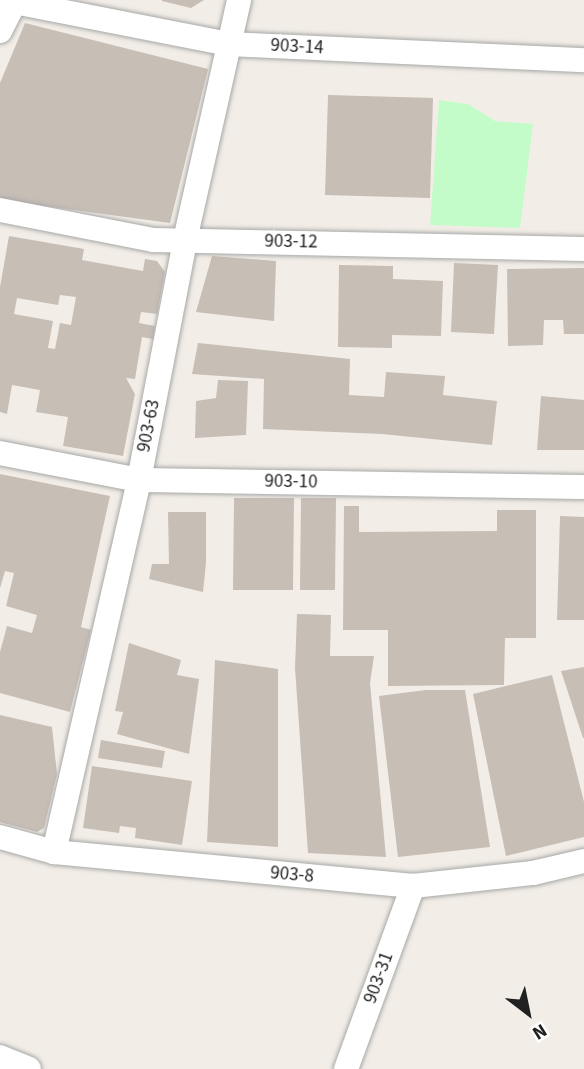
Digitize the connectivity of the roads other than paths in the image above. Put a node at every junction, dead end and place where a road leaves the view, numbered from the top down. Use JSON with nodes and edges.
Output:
{"nodes":[{"id":1,"x":239,"y":0,"type":"edge"},
{"id":2,"x":11,"y":1,"type":"edge"},
{"id":3,"x":0,"y":31,"type":"edge"},
{"id":4,"x":229,"y":44,"type":"junction"},
{"id":5,"x":584,"y":60,"type":"edge"},
{"id":6,"x":0,"y":210,"type":"edge"},
{"id":7,"x":185,"y":240,"type":"junction"},
{"id":8,"x":584,"y":249,"type":"edge"},
{"id":9,"x":0,"y":453,"type":"edge"},
{"id":10,"x":139,"y":480,"type":"junction"},
{"id":11,"x":584,"y":486,"type":"edge"},
{"id":12,"x":0,"y":837,"type":"edge"},
{"id":13,"x":54,"y":852,"type":"junction"},
{"id":14,"x":584,"y":860,"type":"edge"},
{"id":15,"x":413,"y":886,"type":"junction"},
{"id":16,"x":0,"y":1057,"type":"edge"},
{"id":17,"x":29,"y":1069,"type":"edge"},
{"id":18,"x":346,"y":1069,"type":"edge"}],
"edges":[{"from":1,"to":4,"type":"street","name":"903-63"},
{"from":2,"to":3,"type":"street"},
{"from":2,"to":4,"type":"street","name":"903-14"},
{"from":4,"to":5,"type":"street","name":"903-14"},
{"from":4,"to":7,"type":"street","name":"903-63"},
{"from":6,"to":7,"type":"street","name":"903-12"},
{"from":7,"to":8,"type":"street","name":"903-12"},
{"from":7,"to":10,"type":"street","name":"903-63"},
{"from":9,"to":10,"type":"street","name":"903-10"},
{"from":10,"to":11,"type":"street","name":"903-10"},
{"from":10,"to":13,"type":"street","name":"903-63"},
{"from":12,"to":13,"type":"street","name":"903-8"},
{"from":13,"to":15,"type":"street","name":"903-8"},
{"from":14,"to":15,"type":"street","name":"903-8"},
{"from":15,"to":18,"type":"street","name":"903-31"},
{"from":16,"to":17,"type":"street"}]}
